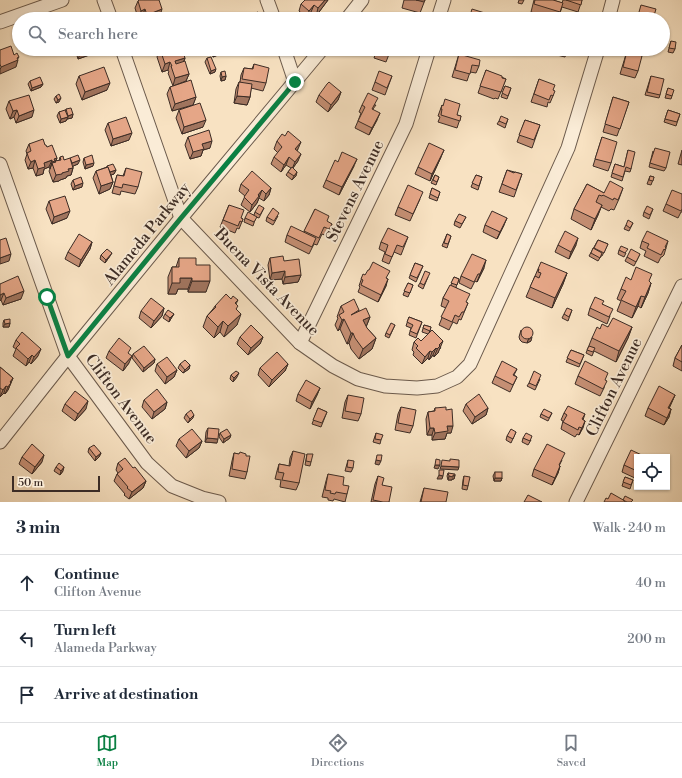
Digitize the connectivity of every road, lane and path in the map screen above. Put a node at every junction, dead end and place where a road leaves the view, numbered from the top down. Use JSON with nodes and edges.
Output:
{"nodes":[{"id":1,"x":62,"y":0,"type":"edge"},
{"id":2,"x":104,"y":0,"type":"edge"},
{"id":3,"x":267,"y":0,"type":"edge"},
{"id":4,"x":362,"y":0,"type":"edge"},
{"id":5,"x":444,"y":0,"type":"edge"},
{"id":6,"x":613,"y":0,"type":"edge"},
{"id":7,"x":28,"y":12,"type":"edge"},
{"id":8,"x":108,"y":12,"type":"edge"},
{"id":9,"x":271,"y":12,"type":"edge"},
{"id":10,"x":353,"y":12,"type":"edge"},
{"id":11,"x":440,"y":12,"type":"edge"},
{"id":12,"x":610,"y":12,"type":"edge"},
{"id":13,"x":12,"y":18,"type":"edge"},
{"id":14,"x":0,"y":22,"type":"edge"},
{"id":15,"x":124,"y":56,"type":"edge"},
{"id":16,"x":286,"y":56,"type":"edge"},
{"id":17,"x":316,"y":56,"type":"edge"},
{"id":18,"x":427,"y":56,"type":"edge"},
{"id":19,"x":596,"y":56,"type":"edge"},
{"id":20,"x":295,"y":82,"type":"junction"},
{"id":21,"x":0,"y":164,"type":"edge"},
{"id":22,"x":181,"y":218,"type":"junction"},
{"id":23,"x":682,"y":286,"type":"edge"},
{"id":24,"x":300,"y":344,"type":"junction"},
{"id":25,"x":68,"y":356,"type":"junction"},
{"id":26,"x":0,"y":442,"type":"edge"},
{"id":27,"x":219,"y":502,"type":"edge"},
{"id":28,"x":576,"y":502,"type":"edge"}],
"edges":[{"from":1,"to":7,"type":"street"},
{"from":2,"to":8,"type":"street"},
{"from":3,"to":9,"type":"street"},
{"from":4,"to":10,"type":"street"},
{"from":5,"to":11,"type":"street"},
{"from":6,"to":12,"type":"street"},
{"from":13,"to":14,"type":"street"},
{"from":15,"to":22,"type":"street","name":"Buena Vista Avenue"},
{"from":16,"to":20,"type":"street"},
{"from":17,"to":20,"type":"street","name":"Alameda Parkway"},
{"from":18,"to":24,"type":"street","name":"Stevens Avenue"},
{"from":19,"to":24,"type":"street","name":"Buena Vista Avenue"},
{"from":20,"to":22,"type":"street","name":"Alameda Parkway"},
{"from":21,"to":25,"type":"street","name":"Clifton Avenue"},
{"from":22,"to":24,"type":"street","name":"Buena Vista Avenue"},
{"from":22,"to":25,"type":"street","name":"Alameda Parkway"},
{"from":23,"to":28,"type":"street","name":"Clifton Avenue"},
{"from":25,"to":26,"type":"street","name":"Alameda Parkway"},
{"from":25,"to":27,"type":"street","name":"Clifton Avenue"}]}
